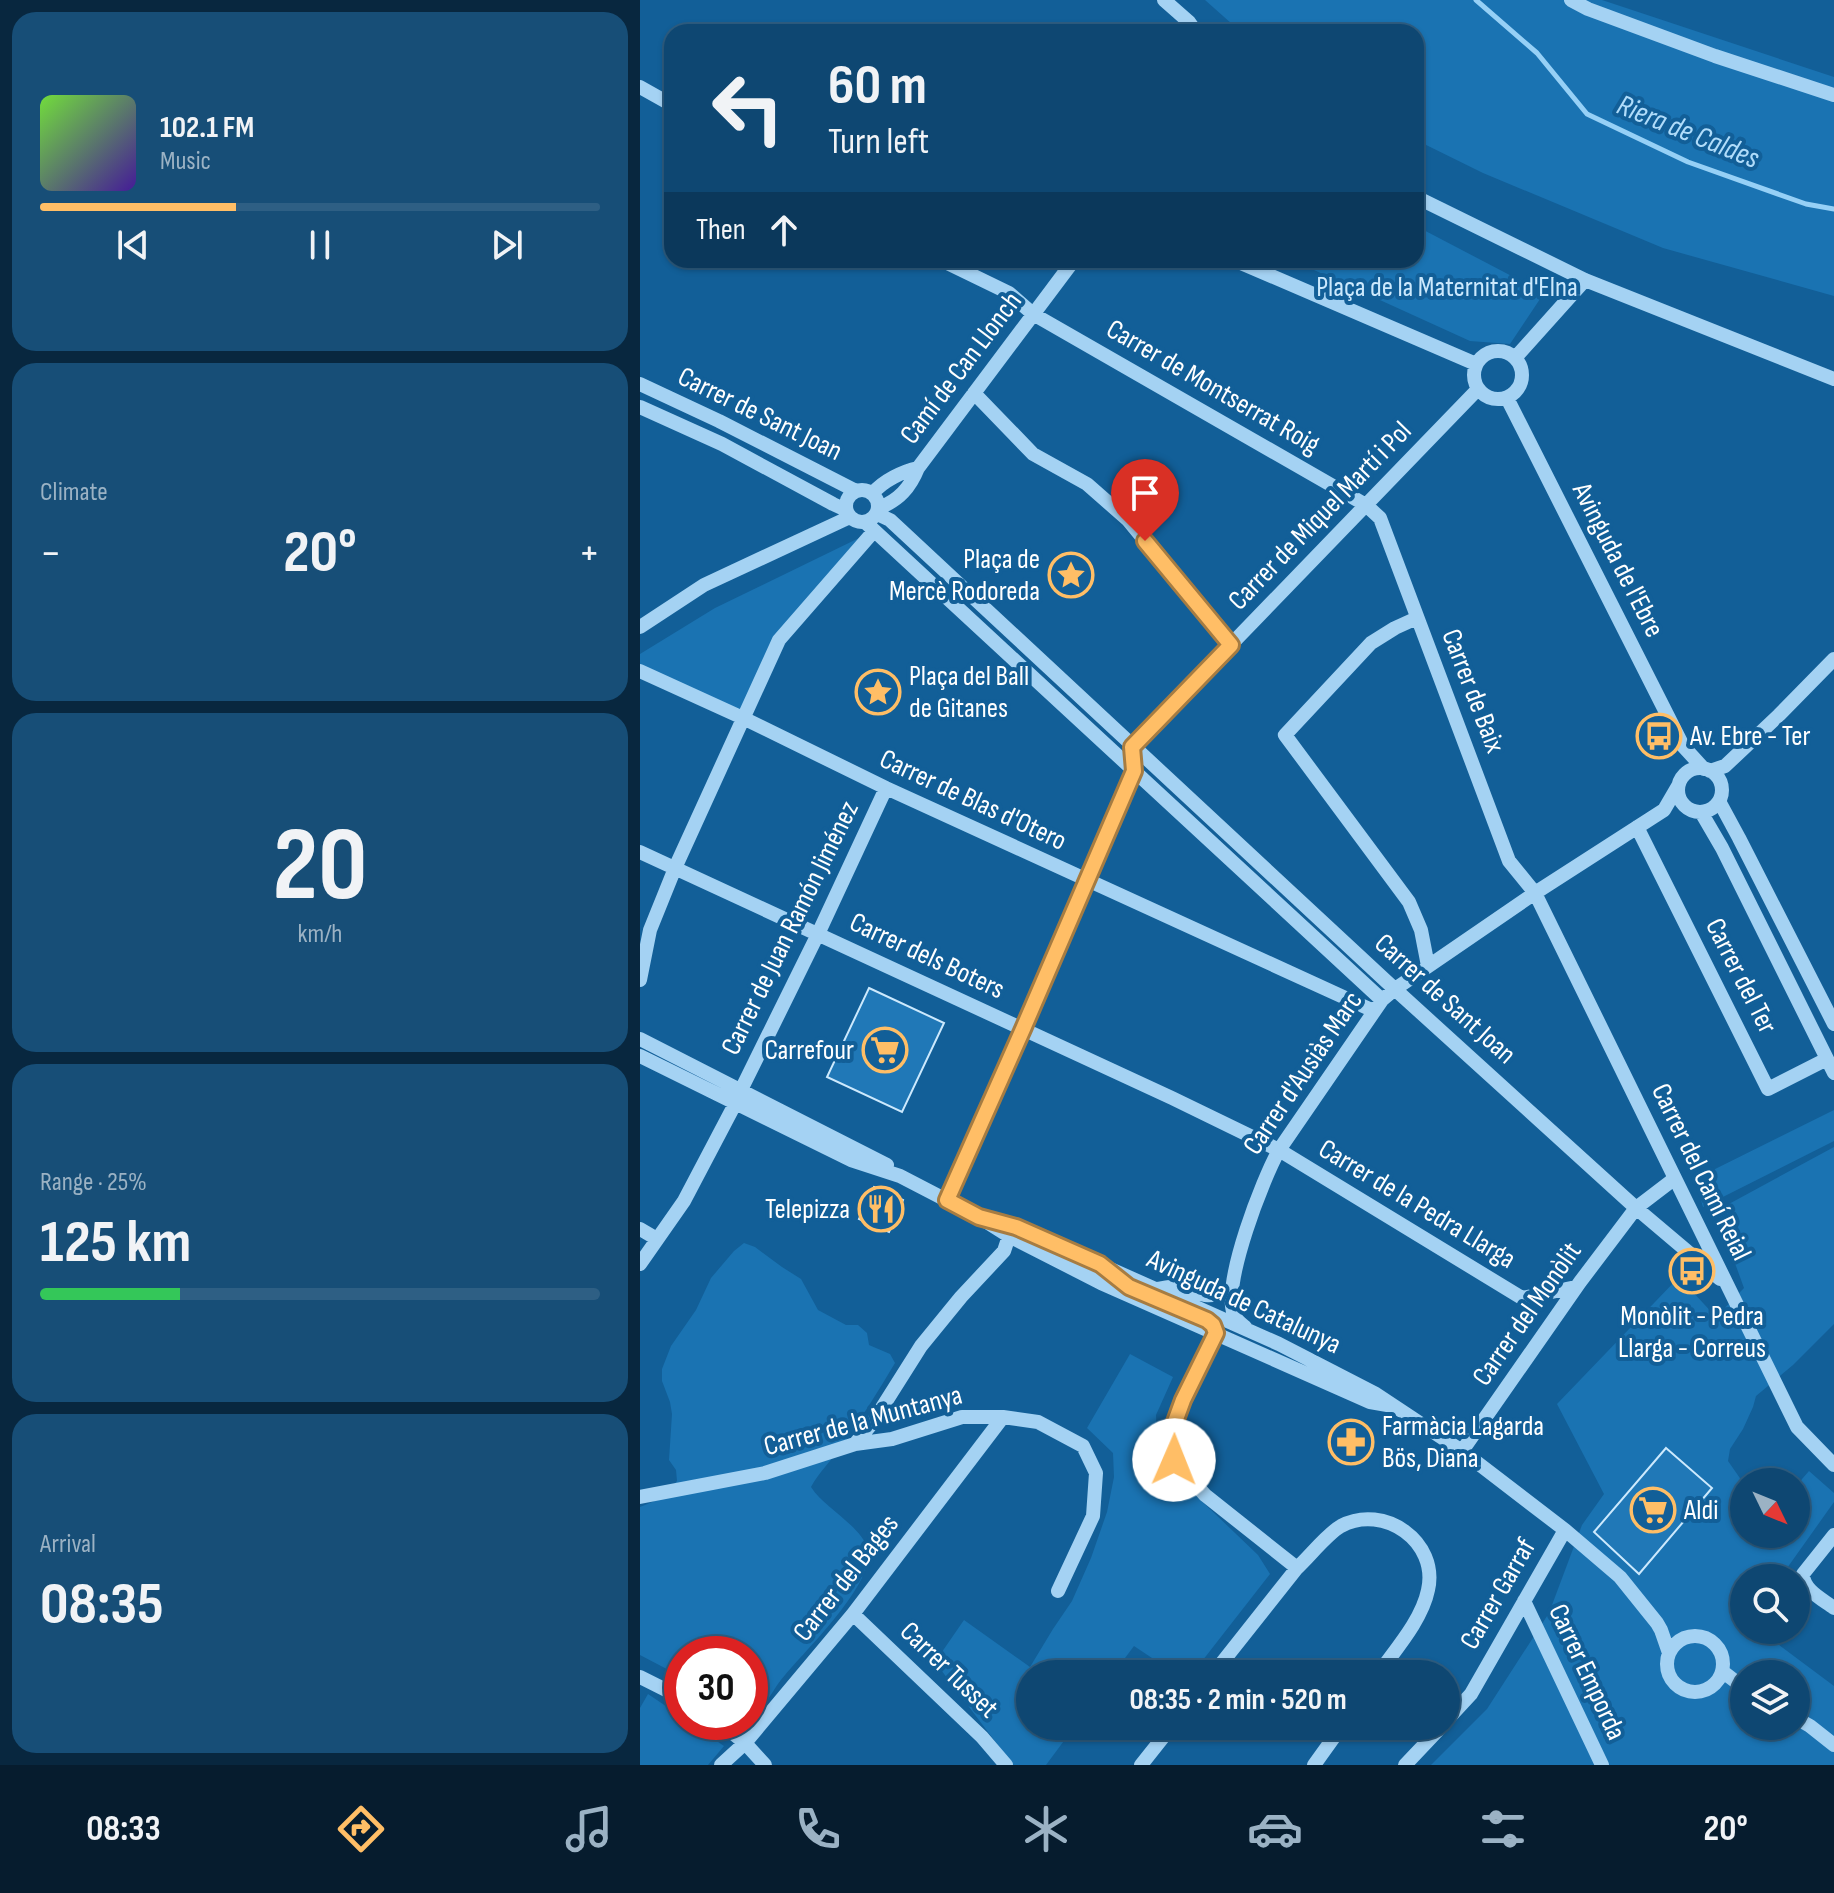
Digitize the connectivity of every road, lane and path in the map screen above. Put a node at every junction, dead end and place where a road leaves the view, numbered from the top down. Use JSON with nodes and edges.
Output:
{"nodes":[{"id":1,"x":1164,"y":0,"type":"edge"},
{"id":2,"x":1571,"y":0,"type":"edge"},
{"id":3,"x":1190,"y":24,"type":"edge"},
{"id":4,"x":640,"y":87,"type":"edge"},
{"id":5,"x":1834,"y":95,"type":"edge"},
{"id":6,"x":664,"y":100,"type":"edge"},
{"id":7,"x":1424,"y":201,"type":"edge"},
{"id":8,"x":957,"y":268,"type":"edge"},
{"id":9,"x":1068,"y":268,"type":"edge"},
{"id":10,"x":1253,"y":268,"type":"edge"},
{"id":11,"x":1585,"y":280,"type":"junction"},
{"id":12,"x":1033,"y":314,"type":"junction"},
{"id":13,"x":1515,"y":358,"type":"junction"},
{"id":14,"x":1476,"y":364,"type":"junction"},
{"id":15,"x":1834,"y":379,"type":"edge"},
{"id":16,"x":1478,"y":389,"type":"junction"},
{"id":17,"x":642,"y":390,"type":"edge"},
{"id":18,"x":974,"y":393,"type":"junction"},
{"id":19,"x":1507,"y":398,"type":"junction"},
{"id":20,"x":640,"y":407,"type":"edge"},
{"id":21,"x":918,"y":468,"type":"junction"},
{"id":22,"x":856,"y":491,"type":"junction"},
{"id":23,"x":873,"y":493,"type":"junction"},
{"id":24,"x":1366,"y":505,"type":"junction"},
{"id":25,"x":848,"y":513,"type":"junction"},
{"id":26,"x":874,"y":519,"type":"junction"},
{"id":27,"x":1417,"y":618,"type":"junction"},
{"id":28,"x":640,"y":627,"type":"edge"},
{"id":29,"x":1231,"y":645,"type":"junction"},
{"id":30,"x":1834,"y":659,"type":"edge"},
{"id":31,"x":640,"y":671,"type":"edge"},
{"id":32,"x":743,"y":718,"type":"junction"},
{"id":33,"x":1683,"y":746,"type":"junction"},
{"id":34,"x":1132,"y":747,"type":"junction"},
{"id":35,"x":1134,"y":771,"type":"junction"},
{"id":36,"x":1711,"y":773,"type":"junction"},
{"id":37,"x":1682,"y":780,"type":"junction"},
{"id":38,"x":886,"y":788,"type":"junction"},
{"id":39,"x":1719,"y":801,"type":"junction"},
{"id":40,"x":1664,"y":810,"type":"junction"},
{"id":41,"x":1695,"y":810,"type":"junction"},
{"id":42,"x":1637,"y":827,"type":"junction"},
{"id":43,"x":640,"y":852,"type":"edge"},
{"id":44,"x":675,"y":868,"type":"junction"},
{"id":45,"x":1087,"y":881,"type":"junction"},
{"id":46,"x":1535,"y":893,"type":"junction"},
{"id":47,"x":818,"y":934,"type":"junction"},
{"id":48,"x":1428,"y":966,"type":"junction"},
{"id":49,"x":640,"y":980,"type":"edge"},
{"id":50,"x":1395,"y":989,"type":"junction"},
{"id":51,"x":1378,"y":1006,"type":"junction"},
{"id":52,"x":1834,"y":1024,"type":"edge"},
{"id":53,"x":1023,"y":1029,"type":"junction"},
{"id":54,"x":640,"y":1039,"type":"edge"},
{"id":55,"x":640,"y":1056,"type":"edge"},
{"id":56,"x":1827,"y":1059,"type":"junction"},
{"id":57,"x":1834,"y":1073,"type":"edge"},
{"id":58,"x":738,"y":1097,"type":"junction"},
{"id":59,"x":1279,"y":1150,"type":"junction"},
{"id":60,"x":900,"y":1176,"type":"junction"},
{"id":61,"x":1674,"y":1179,"type":"junction"},
{"id":62,"x":947,"y":1200,"type":"junction"},
{"id":63,"x":1636,"y":1208,"type":"junction"},
{"id":64,"x":979,"y":1217,"type":"junction"},
{"id":65,"x":640,"y":1229,"type":"edge"},
{"id":66,"x":1009,"y":1236,"type":"junction"},
{"id":67,"x":657,"y":1239,"type":"junction"},
{"id":68,"x":640,"y":1264,"type":"edge"},
{"id":69,"x":1100,"y":1264,"type":"junction"},
{"id":70,"x":1727,"y":1284,"type":"junction"},
{"id":71,"x":1229,"y":1286,"type":"junction"},
{"id":72,"x":1576,"y":1287,"type":"junction"},
{"id":73,"x":1157,"y":1289,"type":"junction"},
{"id":74,"x":1220,"y":1317,"type":"junction"},
{"id":75,"x":1248,"y":1330,"type":"junction"},
{"id":76,"x":1216,"y":1333,"type":"junction"},
{"id":77,"x":1322,"y":1381,"type":"junction"},
{"id":78,"x":1393,"y":1406,"type":"junction"},
{"id":79,"x":1003,"y":1417,"type":"junction"},
{"id":80,"x":855,"y":1444,"type":"junction"},
{"id":81,"x":1462,"y":1451,"type":"junction"},
{"id":82,"x":1834,"y":1465,"type":"edge"},
{"id":83,"x":640,"y":1497,"type":"edge"},
{"id":84,"x":1565,"y":1530,"type":"junction"},
{"id":85,"x":1834,"y":1535,"type":"edge"},
{"id":86,"x":1297,"y":1568,"type":"junction"},
{"id":87,"x":1058,"y":1591,"type":"dead end"},
{"id":88,"x":1524,"y":1601,"type":"junction"},
{"id":89,"x":1834,"y":1608,"type":"edge"},
{"id":90,"x":853,"y":1614,"type":"junction"},
{"id":91,"x":1661,"y":1630,"type":"junction"},
{"id":92,"x":1685,"y":1638,"type":"junction"},
{"id":93,"x":1669,"y":1653,"type":"junction"},
{"id":94,"x":1224,"y":1660,"type":"edge"},
{"id":95,"x":1388,"y":1660,"type":"edge"},
{"id":96,"x":1722,"y":1671,"type":"junction"},
{"id":97,"x":640,"y":1677,"type":"edge"},
{"id":98,"x":1730,"y":1677,"type":"edge"},
{"id":99,"x":1730,"y":1686,"type":"edge"},
{"id":100,"x":1711,"y":1687,"type":"junction"},
{"id":101,"x":664,"y":1689,"type":"edge"},
{"id":102,"x":1460,"y":1706,"type":"edge"},
{"id":103,"x":1810,"y":1726,"type":"edge"},
{"id":104,"x":741,"y":1740,"type":"edge"},
{"id":105,"x":1161,"y":1740,"type":"edge"},
{"id":106,"x":1332,"y":1740,"type":"edge"},
{"id":107,"x":1430,"y":1740,"type":"edge"},
{"id":108,"x":745,"y":1743,"type":"junction"},
{"id":109,"x":1834,"y":1745,"type":"edge"},
{"id":110,"x":1410,"y":1763,"type":"edge"},
{"id":111,"x":721,"y":1765,"type":"edge"},
{"id":112,"x":765,"y":1765,"type":"edge"},
{"id":113,"x":1006,"y":1765,"type":"edge"},
{"id":114,"x":1141,"y":1765,"type":"edge"},
{"id":115,"x":1314,"y":1765,"type":"edge"},
{"id":116,"x":1602,"y":1765,"type":"edge"}],
"edges":[{"from":1,"to":3,"type":"street"},
{"from":2,"to":5,"type":"street"},
{"from":4,"to":6,"type":"street"},
{"from":7,"to":11,"type":"street"},
{"from":8,"to":12,"type":"street","name":"Carrer de Montserrat Roig"},
{"from":9,"to":12,"type":"street","name":"Camí de Can Llonch"},
{"from":10,"to":14,"type":"street"},
{"from":11,"to":13,"type":"street"},
{"from":11,"to":15,"type":"street"},
{"from":12,"to":18,"type":"street","name":"Camí de Can Llonch"},
{"from":12,"to":24,"type":"street","name":"Carrer de Montserrat Roig"},
{"from":13,"to":14,"type":"street"},
{"from":13,"to":19,"type":"street"},
{"from":14,"to":16,"type":"street"},
{"from":16,"to":19,"type":"street"},
{"from":16,"to":24,"type":"street","name":"Carrer de Miquel Martí i Pol"},
{"from":17,"to":22,"type":"street","name":"Carrer de Sant Joan"},
{"from":18,"to":21,"type":"street","name":"Camí de Can Llonch"},
{"from":18,"to":29,"type":"street"},
{"from":19,"to":33,"type":"street","name":"Avinguda de l'Ebre"},
{"from":20,"to":25,"type":"street","name":"Carrer de Sant Joan"},
{"from":21,"to":23,"type":"street","name":"Camí de Can Llonch"},
{"from":21,"to":26,"type":"street","name":"Camí de Can Llonch"},
{"from":22,"to":23,"type":"street"},
{"from":22,"to":25,"type":"street"},
{"from":23,"to":26,"type":"street"},
{"from":24,"to":27,"type":"street","name":"Carrer de Baix"},
{"from":24,"to":29,"type":"street","name":"Carrer de Miquel Martí i Pol"},
{"from":25,"to":26,"type":"street"},
{"from":25,"to":28,"type":"street"},
{"from":26,"to":32,"type":"street","name":"Camí de Can Llonch"},
{"from":26,"to":34,"type":"street","name":"Carrer de Sant Joan"},
{"from":26,"to":35,"type":"street","name":"Carrer de Sant Joan"},
{"from":27,"to":46,"type":"street","name":"Carrer de Baix"},
{"from":27,"to":48,"type":"street"},
{"from":29,"to":34,"type":"street","name":"Carrer de Miquel Martí i Pol"},
{"from":30,"to":36,"type":"street"},
{"from":31,"to":32,"type":"street","name":"Carrer de Blas d'Otero"},
{"from":32,"to":38,"type":"street","name":"Carrer de Blas d'Otero"},
{"from":32,"to":44,"type":"street","name":"Camí de Can Llonch"},
{"from":33,"to":36,"type":"street","name":"Avinguda de l'Ebre"},
{"from":33,"to":37,"type":"street","name":"Avinguda de l'Ebre"},
{"from":34,"to":35,"type":"street"},
{"from":34,"to":50,"type":"street","name":"Carrer de Sant Joan"},
{"from":35,"to":45,"type":"street"},
{"from":35,"to":51,"type":"street","name":"Carrer de Sant Joan"},
{"from":36,"to":37,"type":"street"},
{"from":36,"to":39,"type":"street"},
{"from":37,"to":40,"type":"street"},
{"from":37,"to":41,"type":"street","name":"Avinguda de l'Ebre"},
{"from":38,"to":45,"type":"street","name":"Carrer de Blas d'Otero"},
{"from":38,"to":47,"type":"street","name":"Carrer de Juan Ramón Jiménez"},
{"from":39,"to":41,"type":"street"},
{"from":39,"to":52,"type":"street"},
{"from":40,"to":41,"type":"street"},
{"from":40,"to":42,"type":"street"},
{"from":41,"to":56,"type":"street","name":"Avinguda de l'Ebre"},
{"from":42,"to":46,"type":"street"},
{"from":42,"to":56,"type":"street","name":"Carrer del Ter"},
{"from":43,"to":44,"type":"street","name":"Carrer dels Boters"},
{"from":44,"to":47,"type":"street","name":"Carrer dels Boters"},
{"from":44,"to":49,"type":"street","name":"Camí de Can Llonch"},
{"from":45,"to":51,"type":"street","name":"Carrer de Blas d'Otero"},
{"from":45,"to":53,"type":"street"},
{"from":46,"to":48,"type":"street","name":"Carrer d'Ausiàs Marc"},
{"from":46,"to":61,"type":"street","name":"Carrer del Camí Reial"},
{"from":47,"to":53,"type":"street","name":"Carrer dels Boters"},
{"from":47,"to":58,"type":"street","name":"Carrer de Juan Ramón Jiménez"},
{"from":48,"to":50,"type":"street","name":"Carrer d'Ausiàs Marc"},
{"from":50,"to":51,"type":"street","name":"Carrer d'Ausiàs Marc"},
{"from":50,"to":63,"type":"street","name":"Carrer de Sant Joan"},
{"from":51,"to":59,"type":"street","name":"Carrer d'Ausiàs Marc"},
{"from":53,"to":59,"type":"street","name":"Carrer dels Boters"},
{"from":53,"to":62,"type":"street"},
{"from":54,"to":58,"type":"street","name":"Avinguda de Catalunya"},
{"from":55,"to":58,"type":"street","name":"Avinguda de Catalunya"},
{"from":56,"to":57,"type":"street","name":"Avinguda de l'Ebre"},
{"from":58,"to":60,"type":"street","name":"Avinguda de Catalunya"},
{"from":58,"to":60,"type":"street","name":"Avinguda de Catalunya"},
{"from":58,"to":67,"type":"street","name":"Carrer de Juan Ramón Jiménez"},
{"from":59,"to":71,"type":"street","name":"Carrer d'Ausiàs Marc"},
{"from":59,"to":72,"type":"street","name":"Carrer de la Pedra Llarga"},
{"from":60,"to":62,"type":"street","name":"Avinguda de Catalunya"},
{"from":61,"to":63,"type":"street","name":"Carrer del Monòlit"},
{"from":61,"to":70,"type":"street","name":"Carrer del Camí Reial"},
{"from":62,"to":64,"type":"street","name":"Avinguda de Catalunya"},
{"from":63,"to":70,"type":"street","name":"Carrer de Sant Joan"},
{"from":63,"to":72,"type":"street","name":"Carrer del Monòlit"},
{"from":64,"to":66,"type":"street","name":"Avinguda de Catalunya"},
{"from":64,"to":69,"type":"street","name":"Avinguda de Catalunya"},
{"from":65,"to":67,"type":"street"},
{"from":66,"to":76,"type":"street","name":"Avinguda de Catalunya"},
{"from":66,"to":80,"type":"street"},
{"from":67,"to":68,"type":"street","name":"Carrer de Juan Ramón Jiménez"},
{"from":69,"to":73,"type":"street","name":"Avinguda de Catalunya"},
{"from":69,"to":76,"type":"street"},
{"from":70,"to":82,"type":"street","name":"Carrer del Camí Reial"},
{"from":71,"to":73,"type":"street"},
{"from":71,"to":74,"type":"street","name":"Carrer d'Ausiàs Marc"},
{"from":71,"to":75,"type":"street"},
{"from":72,"to":81,"type":"street","name":"Carrer del Monòlit"},
{"from":73,"to":74,"type":"street","name":"Avinguda de Catalunya"},
{"from":74,"to":75,"type":"street","name":"Avinguda de Catalunya"},
{"from":74,"to":77,"type":"street"},
{"from":75,"to":78,"type":"street","name":"Avinguda de Catalunya"},
{"from":76,"to":77,"type":"street","name":"Avinguda de Catalunya"},
{"from":76,"to":86,"type":"street"},
{"from":77,"to":78,"type":"street","name":"Avinguda de Catalunya"},
{"from":78,"to":81,"type":"street","name":"Avinguda de Catalunya"},
{"from":79,"to":80,"type":"street","name":"Carrer de la Muntanya"},
{"from":79,"to":87,"type":"street","name":"Carrer de la Muntanya"},
{"from":79,"to":90,"type":"street","name":"Carrer del Bages"},
{"from":80,"to":83,"type":"street","name":"Carrer de la Muntanya"},
{"from":81,"to":84,"type":"street","name":"Avinguda de Catalunya"},
{"from":84,"to":88,"type":"street","name":"Carrer Garraf"},
{"from":84,"to":91,"type":"street","name":"Avinguda de Catalunya"},
{"from":85,"to":89,"type":"street"},
{"from":86,"to":94,"type":"street"},
{"from":86,"to":95,"type":"street"},
{"from":88,"to":102,"type":"street","name":"Carrer Garraf"},
{"from":88,"to":116,"type":"street","name":"Carrer Emporda"},
{"from":90,"to":108,"type":"street","name":"Carrer del Bages"},
{"from":90,"to":113,"type":"street","name":"Carrer Tusset"},
{"from":91,"to":92,"type":"street"},
{"from":91,"to":93,"type":"street","name":"Avinguda de Catalunya"},
{"from":92,"to":93,"type":"street"},
{"from":92,"to":96,"type":"street"},
{"from":93,"to":100,"type":"street"},
{"from":96,"to":98,"type":"street"},
{"from":96,"to":100,"type":"street"},
{"from":97,"to":101,"type":"street"},
{"from":99,"to":100,"type":"street"},
{"from":103,"to":109,"type":"street"},
{"from":104,"to":108,"type":"street"},
{"from":105,"to":114,"type":"street"},
{"from":106,"to":115,"type":"street"},
{"from":107,"to":110,"type":"street"},
{"from":108,"to":111,"type":"street","name":"Carrer del Bages"},
{"from":108,"to":112,"type":"street"}]}
